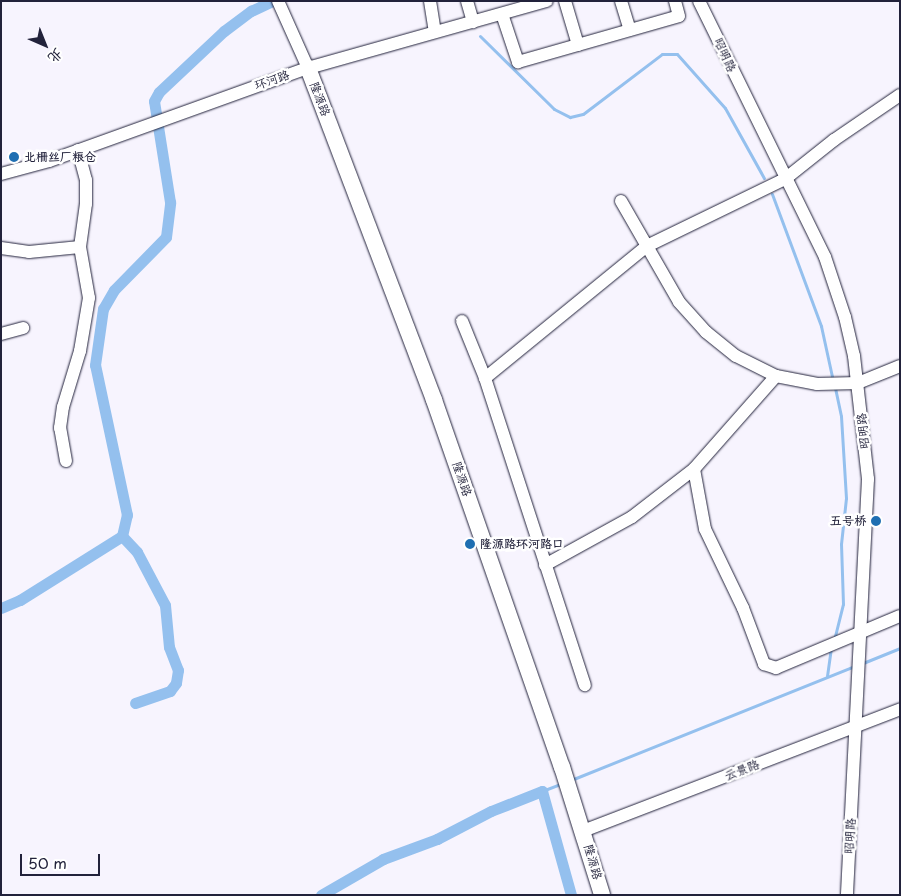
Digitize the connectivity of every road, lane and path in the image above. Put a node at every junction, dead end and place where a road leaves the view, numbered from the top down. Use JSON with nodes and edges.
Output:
{"nodes":[{"id":1,"x":278,"y":1,"type":"edge"},
{"id":2,"x":430,"y":1,"type":"edge"},
{"id":3,"x":467,"y":1,"type":"edge"},
{"id":4,"x":547,"y":1,"type":"edge"},
{"id":5,"x":565,"y":1,"type":"edge"},
{"id":6,"x":621,"y":1,"type":"edge"},
{"id":7,"x":675,"y":1,"type":"edge"},
{"id":8,"x":699,"y":1,"type":"edge"},
{"id":9,"x":506,"y":9,"type":"edge"},
{"id":10,"x":473,"y":22,"type":"junction"},
{"id":11,"x":630,"y":30,"type":"junction"},
{"id":12,"x":435,"y":32,"type":"junction"},
{"id":13,"x":578,"y":45,"type":"junction"},
{"id":14,"x":308,"y":68,"type":"junction"},
{"id":15,"x":900,"y":95,"type":"edge"},
{"id":16,"x":78,"y":150,"type":"junction"},
{"id":17,"x":1,"y":174,"type":"edge"},
{"id":18,"x":784,"y":179,"type":"junction"},
{"id":19,"x":621,"y":201,"type":"dead end"},
{"id":20,"x":80,"y":246,"type":"junction"},
{"id":21,"x":646,"y":246,"type":"junction"},
{"id":22,"x":1,"y":248,"type":"edge"},
{"id":23,"x":462,"y":321,"type":"dead end"},
{"id":24,"x":24,"y":328,"type":"dead end"},
{"id":25,"x":1,"y":334,"type":"edge"},
{"id":26,"x":900,"y":366,"type":"edge"},
{"id":27,"x":776,"y":376,"type":"junction"},
{"id":28,"x":485,"y":378,"type":"junction"},
{"id":29,"x":858,"y":383,"type":"junction"},
{"id":30,"x":66,"y":460,"type":"dead end"},
{"id":31,"x":694,"y":469,"type":"junction"},
{"id":32,"x":545,"y":565,"type":"junction"},
{"id":33,"x":900,"y":616,"type":"edge"},
{"id":34,"x":861,"y":632,"type":"junction"},
{"id":35,"x":585,"y":685,"type":"dead end"},
{"id":36,"x":900,"y":709,"type":"edge"},
{"id":37,"x":854,"y":727,"type":"junction"},
{"id":38,"x":584,"y":830,"type":"junction"},
{"id":39,"x":602,"y":895,"type":"edge"},
{"id":40,"x":847,"y":895,"type":"edge"}],
"edges":[{"from":1,"to":14,"type":"street"},
{"from":2,"to":12,"type":"street"},
{"from":3,"to":10,"type":"street"},
{"from":4,"to":9,"type":"street","name":"环河路"},
{"from":5,"to":13,"type":"street"},
{"from":6,"to":11,"type":"street"},
{"from":7,"to":11,"type":"street"},
{"from":8,"to":18,"type":"street","name":"昭明路"},
{"from":9,"to":10,"type":"street","name":"环河路"},
{"from":9,"to":13,"type":"street"},
{"from":10,"to":12,"type":"street","name":"环河路"},
{"from":11,"to":13,"type":"street"},
{"from":12,"to":14,"type":"street","name":"环河路"},
{"from":14,"to":16,"type":"street","name":"环河路"},
{"from":14,"to":38,"type":"main road","name":"隆源路"},
{"from":15,"to":18,"type":"street"},
{"from":16,"to":17,"type":"street","name":"环河路"},
{"from":16,"to":20,"type":"street"},
{"from":18,"to":21,"type":"street"},
{"from":18,"to":29,"type":"street","name":"昭明路"},
{"from":19,"to":21,"type":"street"},
{"from":20,"to":22,"type":"street"},
{"from":20,"to":30,"type":"street"},
{"from":21,"to":27,"type":"street"},
{"from":21,"to":28,"type":"street"},
{"from":23,"to":28,"type":"street"},
{"from":24,"to":25,"type":"street"},
{"from":26,"to":29,"type":"street"},
{"from":27,"to":29,"type":"street"},
{"from":27,"to":31,"type":"street"},
{"from":28,"to":32,"type":"street"},
{"from":29,"to":34,"type":"street","name":"昭明路"},
{"from":31,"to":32,"type":"street"},
{"from":31,"to":34,"type":"street"},
{"from":32,"to":35,"type":"street"},
{"from":33,"to":34,"type":"street"},
{"from":34,"to":37,"type":"street","name":"昭明路"},
{"from":36,"to":37,"type":"street","name":"云景路"},
{"from":37,"to":38,"type":"street","name":"云景路"},
{"from":37,"to":40,"type":"street","name":"昭明路"},
{"from":38,"to":39,"type":"main road","name":"隆源路"}]}
